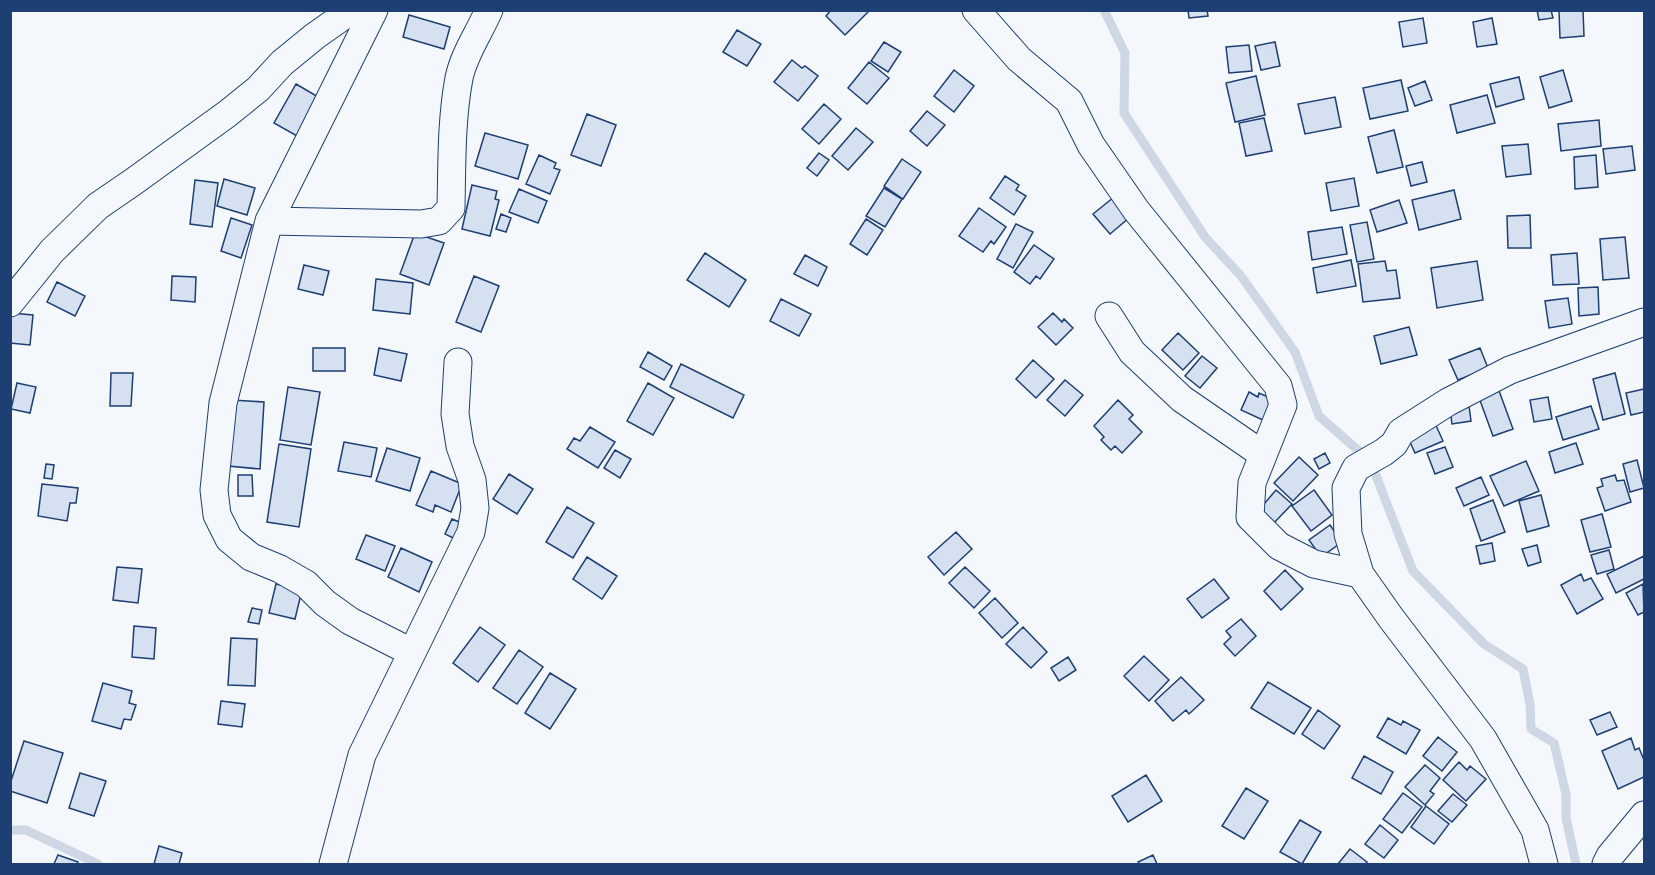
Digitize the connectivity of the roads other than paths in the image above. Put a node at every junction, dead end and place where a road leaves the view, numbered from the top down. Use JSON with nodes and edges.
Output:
{"nodes":[{"id":1,"x":352,"y":10,"type":"edge"},
{"id":2,"x":374,"y":10,"type":"edge"},
{"id":3,"x":489,"y":10,"type":"edge"},
{"id":4,"x":976,"y":10,"type":"edge"},
{"id":5,"x":269,"y":221,"type":"junction"},
{"id":6,"x":10,"y":303,"type":"edge"},
{"id":7,"x":1109,"y":316,"type":"dead end"},
{"id":8,"x":1644,"y":322,"type":"edge"},
{"id":9,"x":458,"y":362,"type":"dead end"},
{"id":10,"x":1262,"y":454,"type":"junction"},
{"id":11,"x":1360,"y":574,"type":"junction"},
{"id":12,"x":411,"y":652,"type":"junction"},
{"id":13,"x":1644,"y":815,"type":"edge"},
{"id":14,"x":333,"y":864,"type":"edge"},
{"id":15,"x":1544,"y":864,"type":"edge"},
{"id":16,"x":1606,"y":864,"type":"edge"}],
"edges":[{"from":1,"to":6,"type":"street"},
{"from":2,"to":5,"type":"street"},
{"from":3,"to":5,"type":"street"},
{"from":4,"to":10,"type":"street"},
{"from":5,"to":12,"type":"street"},
{"from":7,"to":10,"type":"street"},
{"from":8,"to":11,"type":"street"},
{"from":9,"to":12,"type":"street"},
{"from":10,"to":11,"type":"street"},
{"from":11,"to":15,"type":"street"},
{"from":12,"to":14,"type":"street"},
{"from":13,"to":16,"type":"street"}]}
